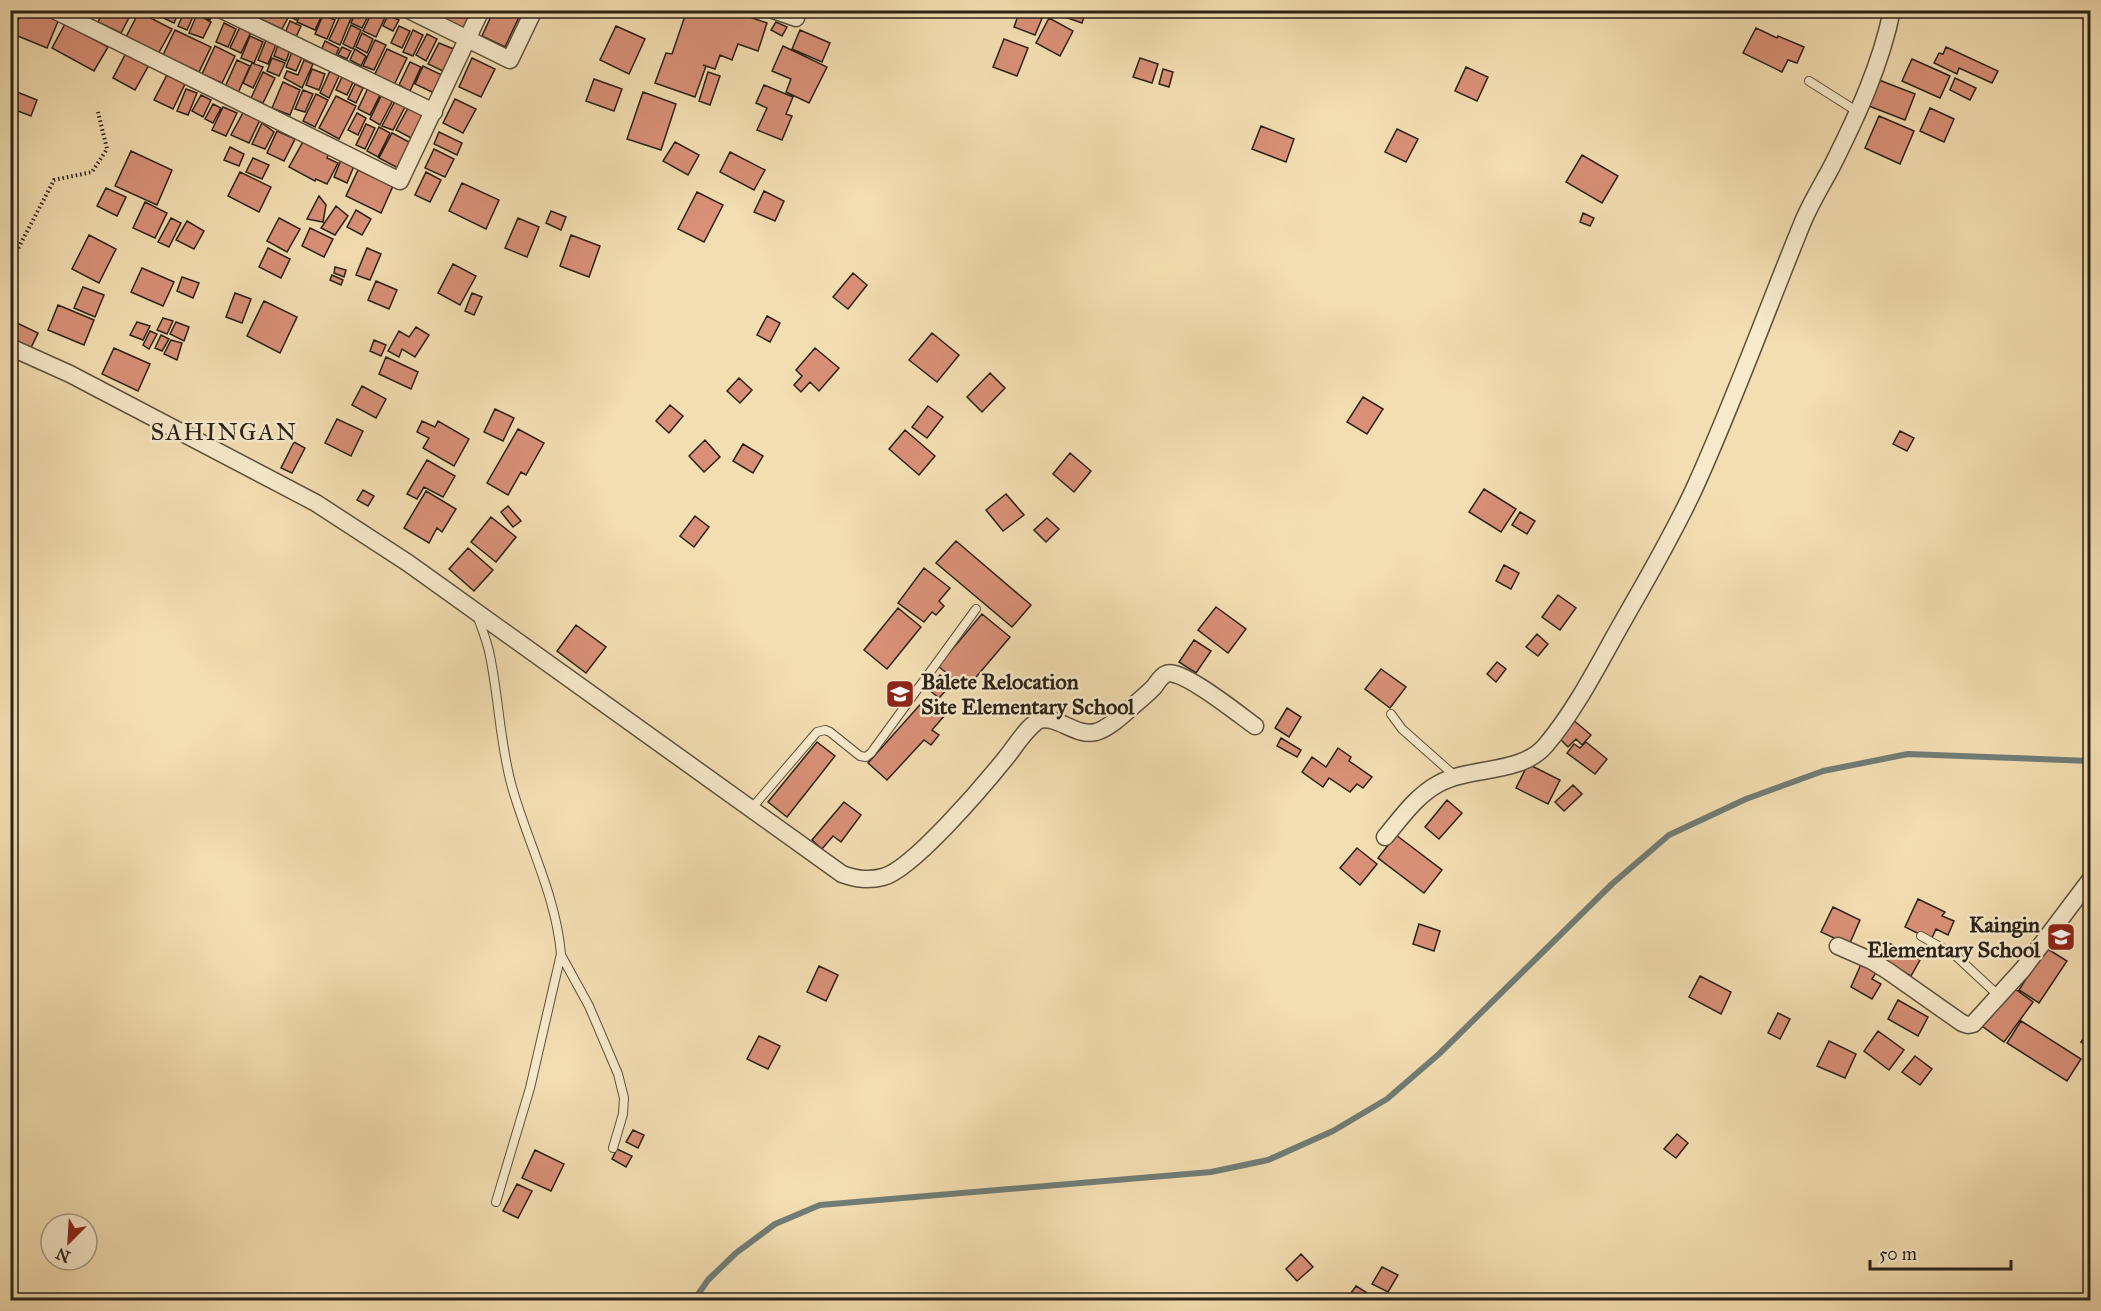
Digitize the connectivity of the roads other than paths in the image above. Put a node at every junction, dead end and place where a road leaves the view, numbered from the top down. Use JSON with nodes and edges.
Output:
{"nodes":[{"id":1,"x":54,"y":10,"type":"edge"},
{"id":2,"x":222,"y":10,"type":"edge"},
{"id":3,"x":409,"y":10,"type":"edge"},
{"id":4,"x":481,"y":10,"type":"edge"},
{"id":5,"x":534,"y":10,"type":"edge"},
{"id":6,"x":773,"y":10,"type":"edge"},
{"id":7,"x":1893,"y":10,"type":"edge"},
{"id":8,"x":796,"y":18,"type":"dead end"},
{"id":9,"x":467,"y":40,"type":"junction"},
{"id":10,"x":1809,"y":81,"type":"dead end"},
{"id":11,"x":434,"y":112,"type":"junction"},
{"id":12,"x":1858,"y":112,"type":"junction"},
{"id":13,"x":10,"y":347,"type":"edge"},
{"id":14,"x":976,"y":609,"type":"dead end"},
{"id":15,"x":477,"y":613,"type":"junction"},
{"id":16,"x":1391,"y":714,"type":"dead end"},
{"id":17,"x":1254,"y":726,"type":"dead end"},
{"id":18,"x":1455,"y":777,"type":"junction"},
{"id":19,"x":751,"y":810,"type":"junction"},
{"id":20,"x":1385,"y":837,"type":"dead end"},
{"id":21,"x":2091,"y":880,"type":"edge"},
{"id":22,"x":1921,"y":936,"type":"dead end"},
{"id":23,"x":1838,"y":946,"type":"dead end"},
{"id":24,"x":561,"y":954,"type":"junction"},
{"id":25,"x":1999,"y":996,"type":"junction"},
{"id":26,"x":613,"y":1148,"type":"dead end"},
{"id":27,"x":496,"y":1202,"type":"dead end"}],
"edges":[{"from":1,"to":11,"type":"street"},
{"from":2,"to":11,"type":"street"},
{"from":3,"to":9,"type":"street"},
{"from":4,"to":9,"type":"street"},
{"from":5,"to":9,"type":"street"},
{"from":6,"to":8,"type":"street"},
{"from":7,"to":12,"type":"street"},
{"from":9,"to":11,"type":"street"},
{"from":10,"to":12,"type":"lane"},
{"from":12,"to":18,"type":"street"},
{"from":13,"to":15,"type":"street"},
{"from":14,"to":19,"type":"lane"},
{"from":15,"to":19,"type":"street"},
{"from":15,"to":24,"type":"lane"},
{"from":16,"to":18,"type":"lane"},
{"from":17,"to":19,"type":"street"},
{"from":18,"to":20,"type":"street"},
{"from":21,"to":25,"type":"street"},
{"from":22,"to":25,"type":"lane"},
{"from":23,"to":25,"type":"street"},
{"from":24,"to":26,"type":"lane"},
{"from":24,"to":27,"type":"lane"}]}
